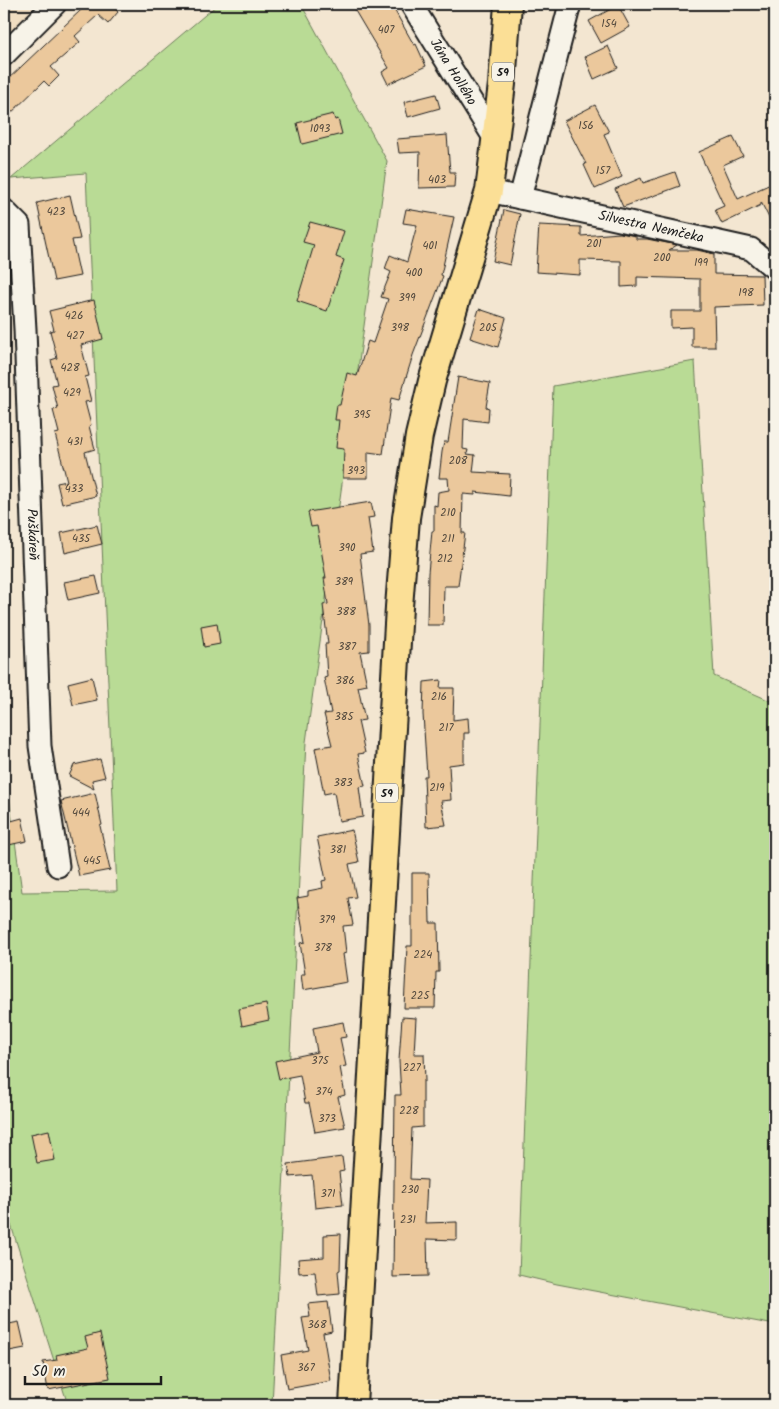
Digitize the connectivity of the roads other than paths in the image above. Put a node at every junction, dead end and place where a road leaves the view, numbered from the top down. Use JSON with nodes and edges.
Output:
{"nodes":[{"id":1,"x":56,"y":4,"type":"edge"},
{"id":2,"x":411,"y":4,"type":"edge"},
{"id":3,"x":508,"y":4,"type":"edge"},
{"id":4,"x":570,"y":4,"type":"edge"},
{"id":5,"x":4,"y":54,"type":"edge"},
{"id":6,"x":496,"y":141,"type":"junction"},
{"id":7,"x":489,"y":191,"type":"junction"},
{"id":8,"x":520,"y":198,"type":"junction"},
{"id":9,"x":4,"y":210,"type":"edge"},
{"id":10,"x":775,"y":269,"type":"edge"},
{"id":11,"x":58,"y":866,"type":"dead end"},
{"id":12,"x":353,"y":1405,"type":"edge"}],
"edges":[{"from":1,"to":5,"type":"street"},
{"from":2,"to":6,"type":"street","name":"Jána Hollého"},
{"from":3,"to":6,"type":"main road","number":"59"},
{"from":4,"to":8,"type":"street"},
{"from":6,"to":7,"type":"main road","number":"59"},
{"from":7,"to":8,"type":"street","name":"Silvestra Nemčeka"},
{"from":7,"to":12,"type":"main road","number":"59"},
{"from":8,"to":10,"type":"street","name":"Silvestra Nemčeka"},
{"from":9,"to":11,"type":"street","name":"Puškáreň"}]}
